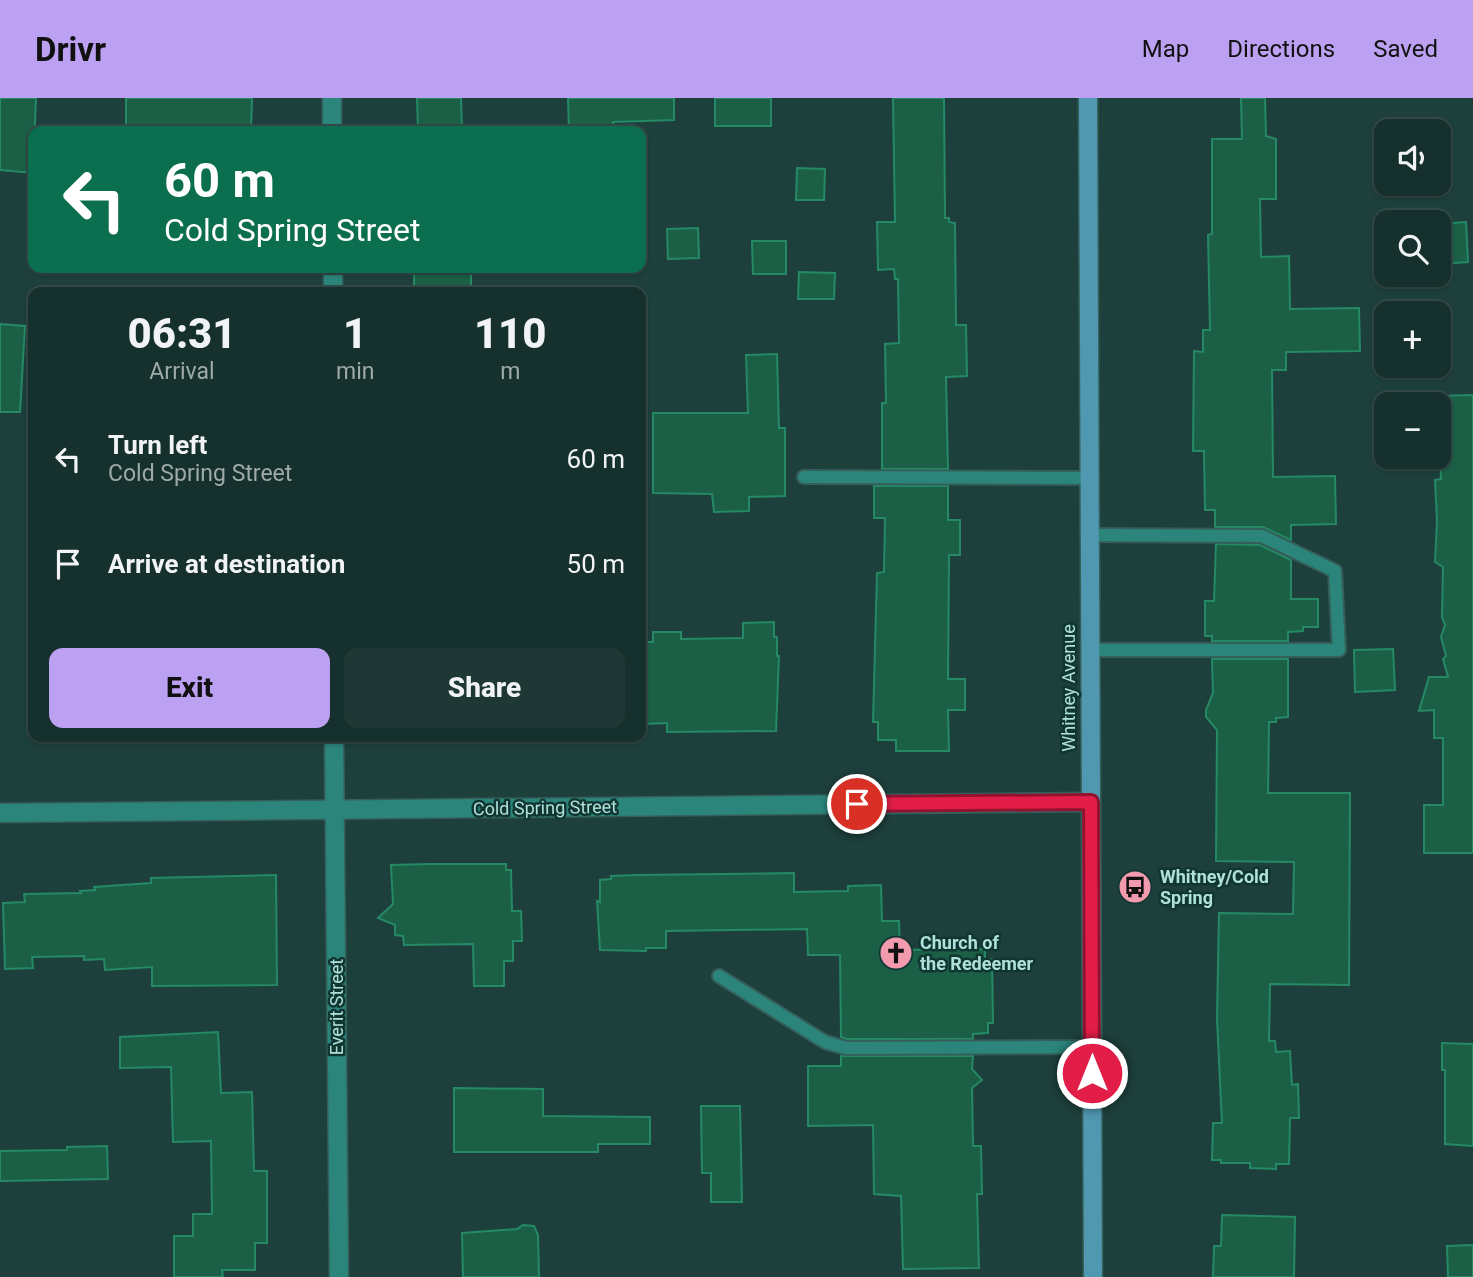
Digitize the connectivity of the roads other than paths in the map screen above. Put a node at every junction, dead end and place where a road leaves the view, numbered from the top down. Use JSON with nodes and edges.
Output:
{"nodes":[{"id":1,"x":332,"y":98,"type":"edge"},
{"id":2,"x":1088,"y":98,"type":"edge"},
{"id":3,"x":332,"y":126,"type":"edge"},
{"id":4,"x":804,"y":477,"type":"dead end"},
{"id":5,"x":1089,"y":478,"type":"junction"},
{"id":6,"x":1089,"y":535,"type":"junction"},
{"id":7,"x":1090,"y":650,"type":"junction"},
{"id":8,"x":334,"y":742,"type":"edge"},
{"id":9,"x":1091,"y":802,"type":"junction"},
{"id":10,"x":335,"y":810,"type":"junction"},
{"id":11,"x":0,"y":813,"type":"edge"},
{"id":12,"x":719,"y":976,"type":"dead end"},
{"id":13,"x":1092,"y":1047,"type":"junction"},
{"id":14,"x":339,"y":1277,"type":"edge"},
{"id":15,"x":1093,"y":1277,"type":"edge"}],
"edges":[{"from":1,"to":3,"type":"street"},
{"from":2,"to":5,"type":"main road","name":"Whitney Avenue"},
{"from":4,"to":5,"type":"lane"},
{"from":5,"to":6,"type":"main road","name":"Whitney Avenue"},
{"from":6,"to":7,"type":"main road","name":"Whitney Avenue"},
{"from":6,"to":7,"type":"lane"},
{"from":7,"to":9,"type":"main road","name":"Whitney Avenue"},
{"from":8,"to":10,"type":"street","name":"Everit Street"},
{"from":9,"to":10,"type":"street","name":"Cold Spring Street"},
{"from":9,"to":13,"type":"main road","name":"Whitney Avenue"},
{"from":10,"to":11,"type":"street","name":"Cold Spring Street"},
{"from":10,"to":14,"type":"street","name":"Everit Street"},
{"from":12,"to":13,"type":"lane"},
{"from":13,"to":15,"type":"main road","name":"Whitney Avenue"}]}
